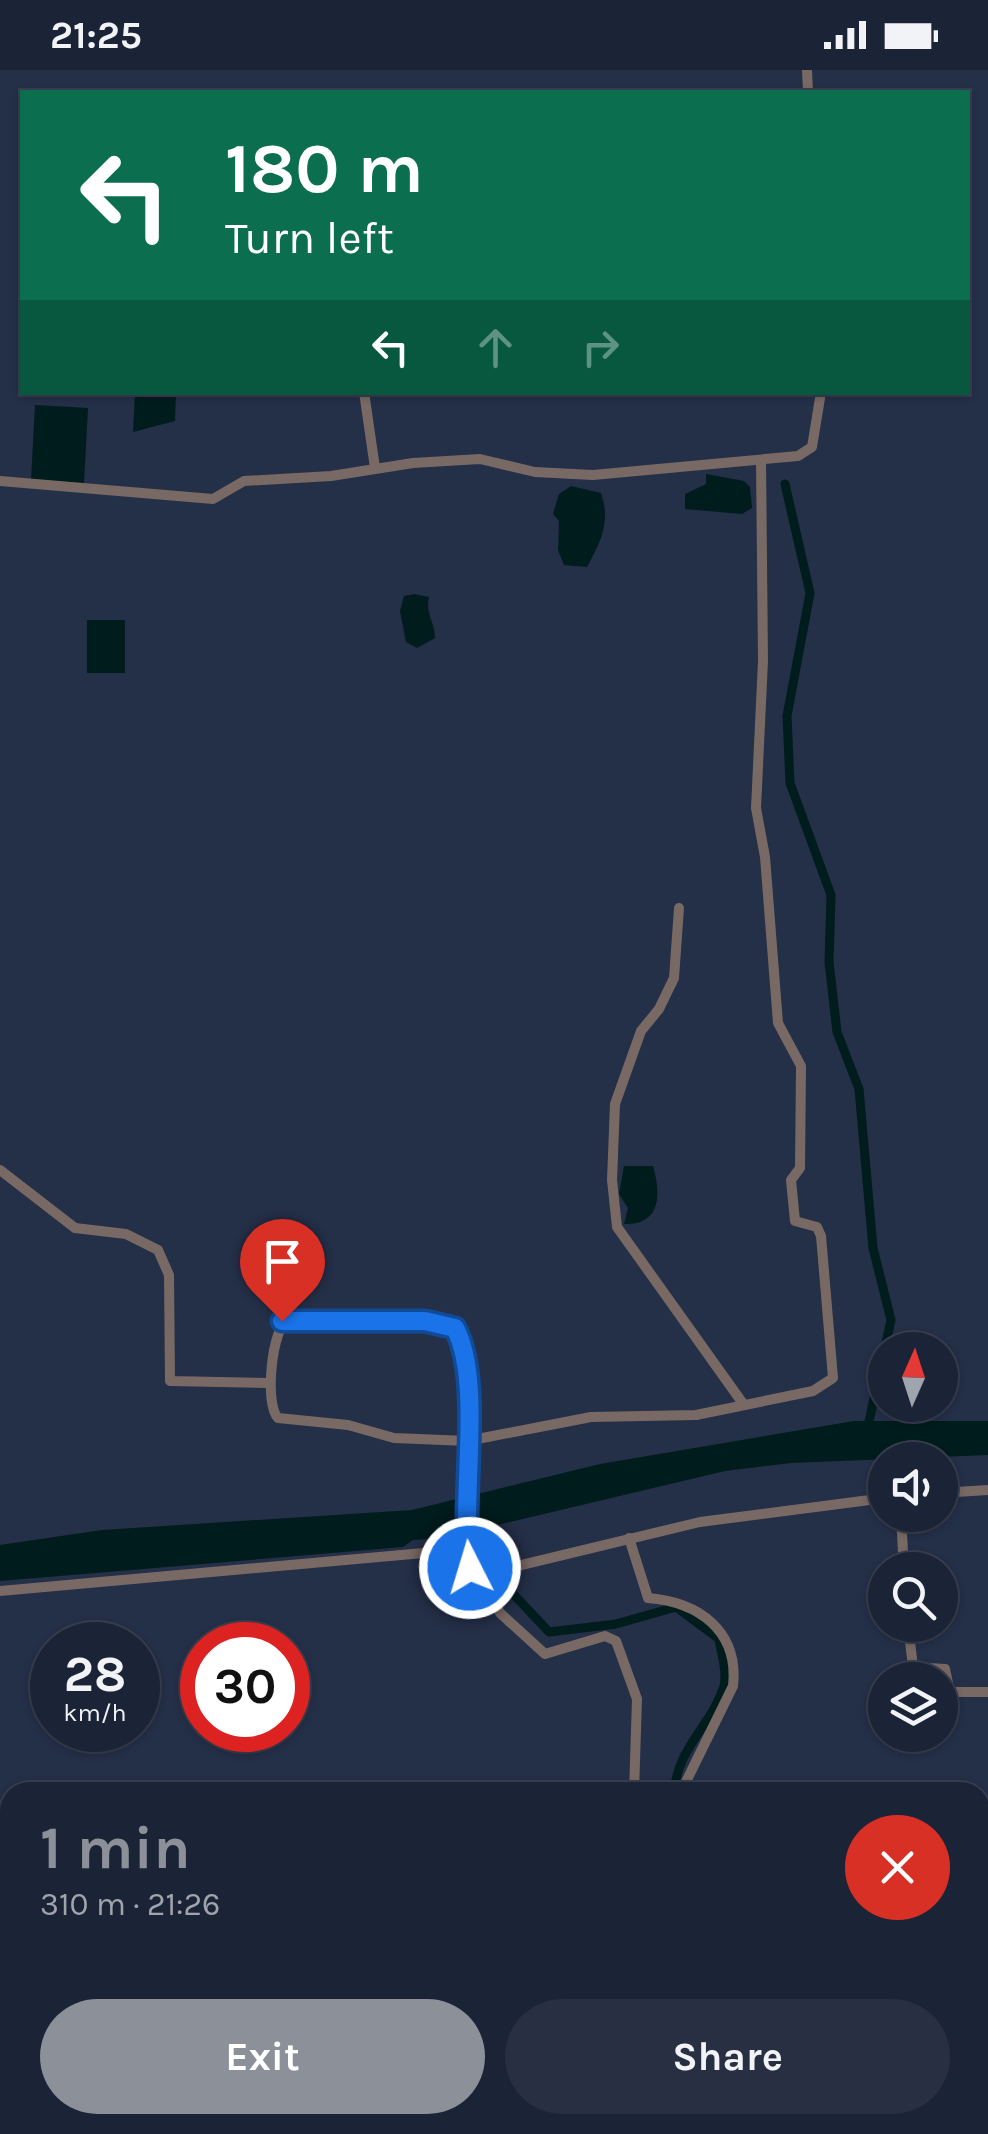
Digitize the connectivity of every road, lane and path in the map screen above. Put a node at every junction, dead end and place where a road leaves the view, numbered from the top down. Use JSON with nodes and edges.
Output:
{"nodes":[{"id":1,"x":364,"y":395,"type":"edge"},
{"id":2,"x":820,"y":395,"type":"edge"},
{"id":3,"x":761,"y":460,"type":"junction"},
{"id":4,"x":375,"y":468,"type":"junction"},
{"id":5,"x":0,"y":481,"type":"edge"},
{"id":6,"x":679,"y":908,"type":"dead end"},
{"id":7,"x":0,"y":1170,"type":"edge"},
{"id":8,"x":269,"y":1383,"type":"junction"},
{"id":9,"x":744,"y":1405,"type":"junction"},
{"id":10,"x":467,"y":1440,"type":"junction"},
{"id":11,"x":988,"y":1490,"type":"edge"},
{"id":12,"x":958,"y":1492,"type":"edge"},
{"id":13,"x":868,"y":1500,"type":"edge"},
{"id":14,"x":629,"y":1538,"type":"junction"},
{"id":15,"x":467,"y":1543,"type":"junction"},
{"id":16,"x":484,"y":1574,"type":"junction"},
{"id":17,"x":0,"y":1591,"type":"edge"},
{"id":18,"x":910,"y":1642,"type":"edge"},
{"id":19,"x":988,"y":1692,"type":"edge"},
{"id":20,"x":634,"y":1782,"type":"edge"},
{"id":21,"x":686,"y":1782,"type":"edge"}],
"edges":[{"from":1,"to":4,"type":"street"},
{"from":2,"to":3,"type":"street"},
{"from":3,"to":4,"type":"street"},
{"from":3,"to":9,"type":"street"},
{"from":4,"to":5,"type":"street"},
{"from":6,"to":9,"type":"street"},
{"from":7,"to":8,"type":"street"},
{"from":8,"to":10,"type":"street"},
{"from":8,"to":10,"type":"street"},
{"from":9,"to":10,"type":"street"},
{"from":10,"to":15,"type":"street"},
{"from":11,"to":12,"type":"street"},
{"from":13,"to":14,"type":"street"},
{"from":14,"to":16,"type":"street"},
{"from":14,"to":21,"type":"street"},
{"from":15,"to":16,"type":"street"},
{"from":15,"to":17,"type":"street"},
{"from":16,"to":20,"type":"street"},
{"from":18,"to":19,"type":"street"}]}
